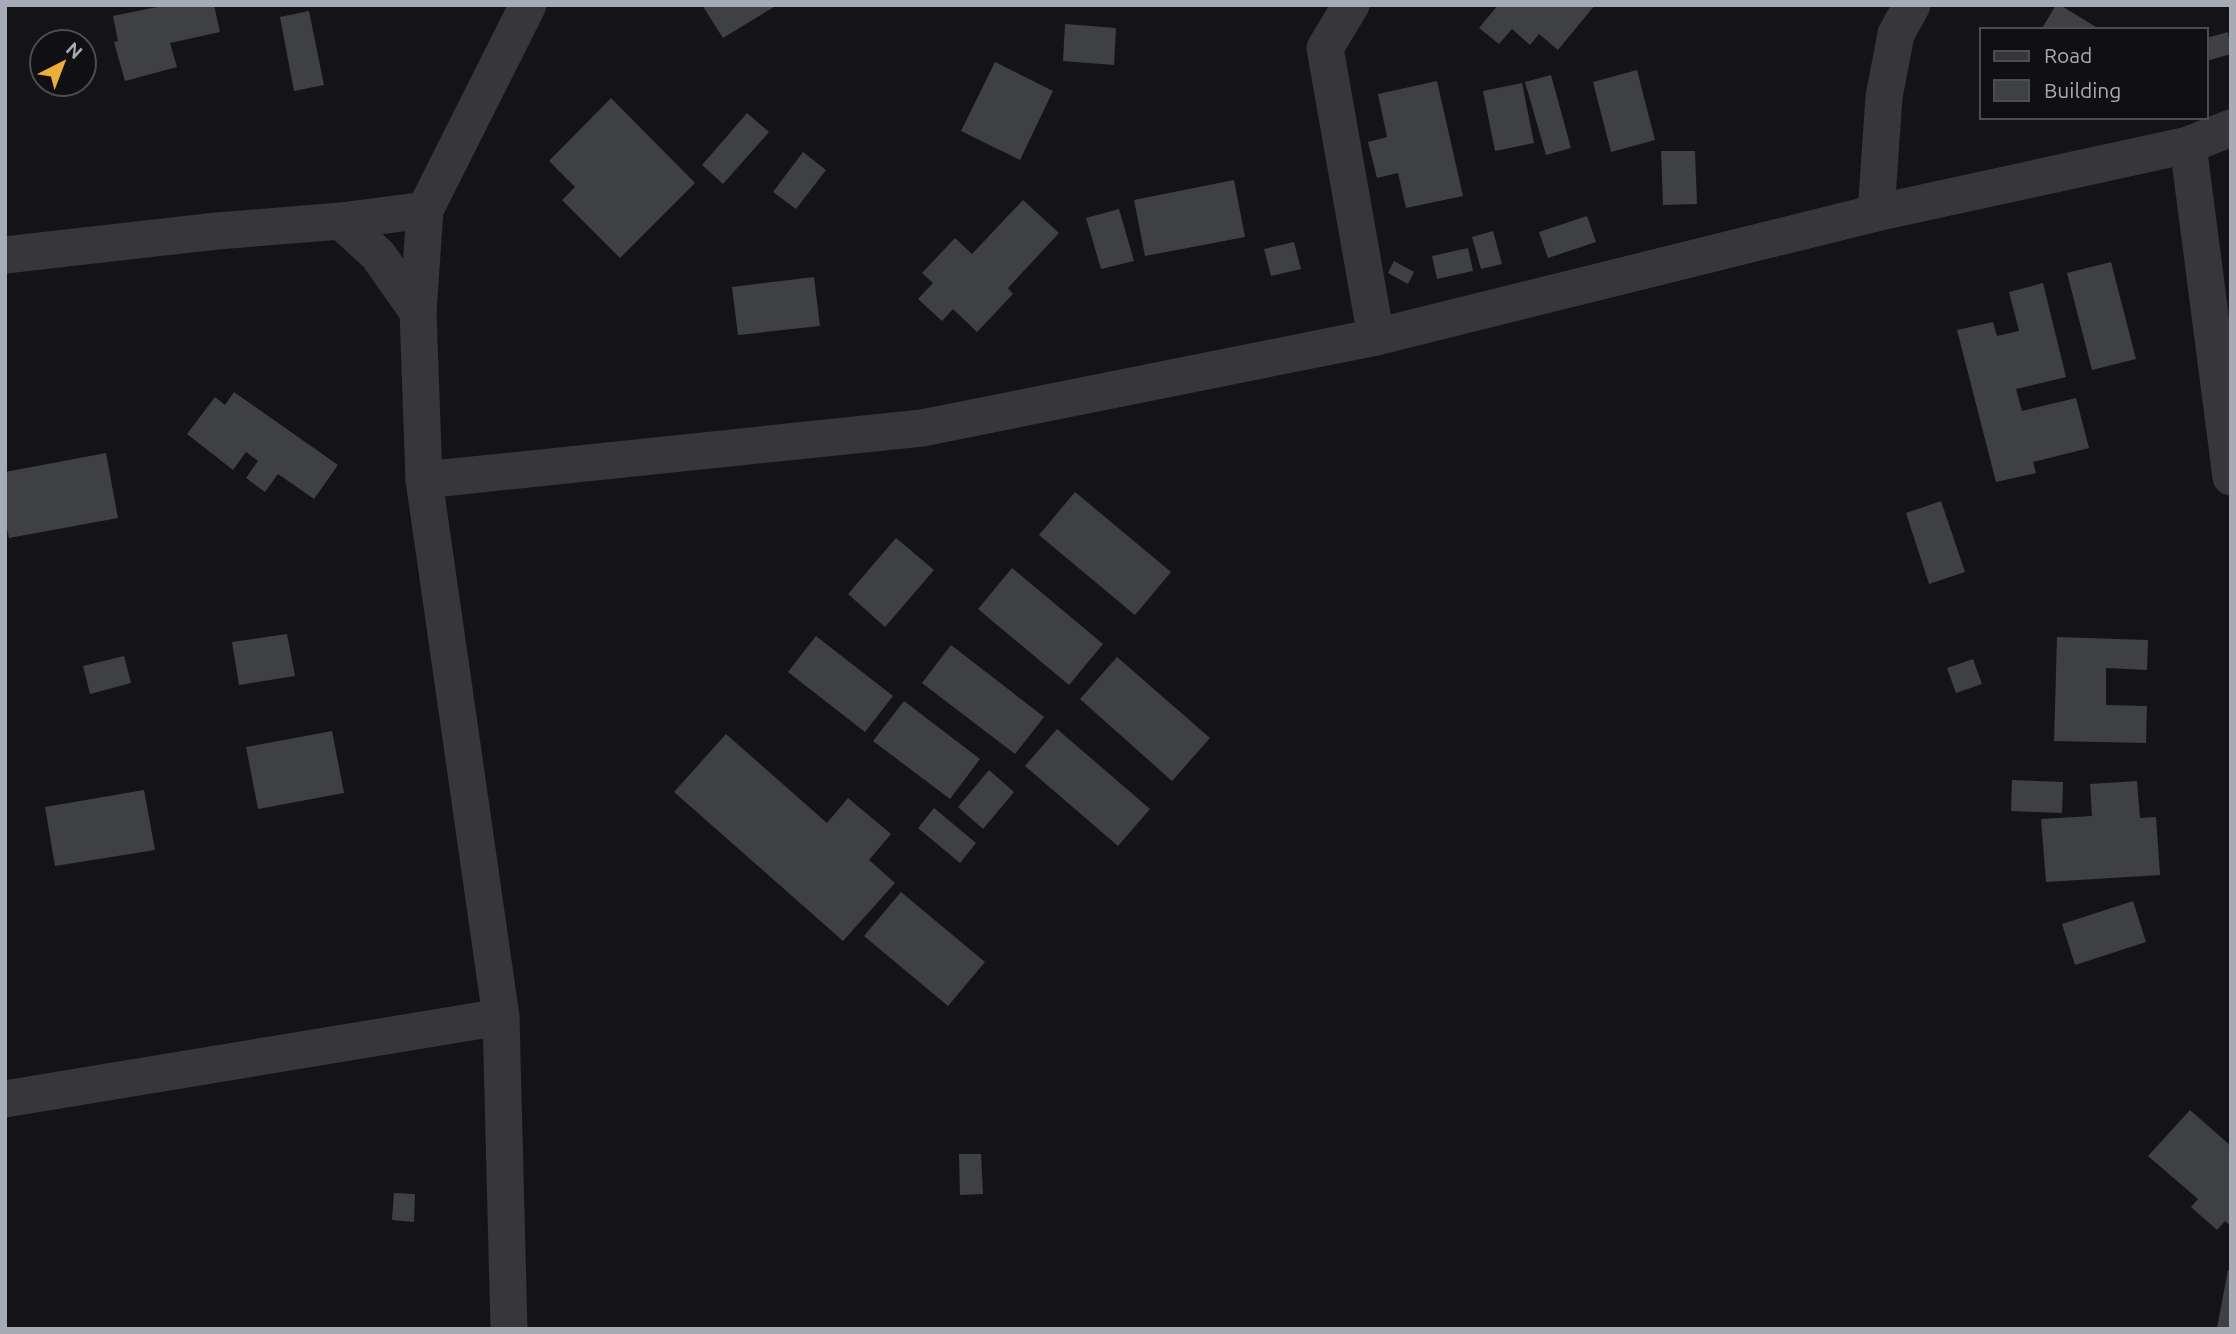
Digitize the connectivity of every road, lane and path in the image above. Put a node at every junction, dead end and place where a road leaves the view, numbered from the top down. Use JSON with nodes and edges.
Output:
{"nodes":[{"id":1,"x":528,"y":5,"type":"edge"},
{"id":2,"x":1351,"y":5,"type":"edge"},
{"id":3,"x":1912,"y":5,"type":"edge"},
{"id":4,"x":2231,"y":128,"type":"edge"},
{"id":5,"x":2188,"y":145,"type":"junction"},
{"id":6,"x":425,"y":210,"type":"junction"},
{"id":7,"x":1876,"y":213,"type":"junction"},
{"id":8,"x":341,"y":221,"type":"junction"},
{"id":9,"x":5,"y":255,"type":"edge"},
{"id":10,"x":418,"y":312,"type":"junction"},
{"id":11,"x":1376,"y":337,"type":"junction"},
{"id":12,"x":2231,"y":477,"type":"edge"},
{"id":13,"x":424,"y":480,"type":"junction"},
{"id":14,"x":500,"y":1017,"type":"junction"},
{"id":15,"x":5,"y":1099,"type":"edge"},
{"id":16,"x":509,"y":1329,"type":"edge"}],
"edges":[{"from":1,"to":6,"type":"street"},
{"from":2,"to":11,"type":"street"},
{"from":3,"to":7,"type":"street"},
{"from":4,"to":5,"type":"street"},
{"from":5,"to":7,"type":"street"},
{"from":5,"to":12,"type":"street"},
{"from":6,"to":8,"type":"street"},
{"from":6,"to":10,"type":"street"},
{"from":7,"to":11,"type":"street"},
{"from":8,"to":9,"type":"street"},
{"from":8,"to":10,"type":"street"},
{"from":10,"to":13,"type":"street"},
{"from":11,"to":13,"type":"street"},
{"from":13,"to":14,"type":"street"},
{"from":14,"to":15,"type":"street"},
{"from":14,"to":16,"type":"street"}]}
